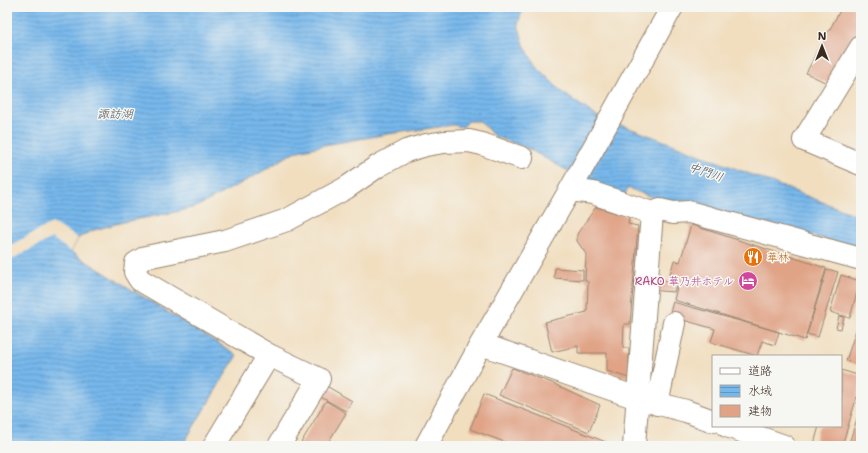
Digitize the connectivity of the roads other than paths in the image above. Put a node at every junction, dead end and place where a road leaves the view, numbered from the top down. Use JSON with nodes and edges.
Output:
{"nodes":[{"id":1,"x":672,"y":7,"type":"edge"},
{"id":2,"x":861,"y":47,"type":"edge"},
{"id":3,"x":522,"y":158,"type":"dead end"},
{"id":4,"x":861,"y":164,"type":"edge"},
{"id":5,"x":573,"y":184,"type":"junction"},
{"id":6,"x":652,"y":213,"type":"junction"},
{"id":7,"x":861,"y":259,"type":"edge"},
{"id":8,"x":674,"y":323,"type":"dead end"},
{"id":9,"x":481,"y":344,"type":"junction"},
{"id":10,"x":269,"y":355,"type":"junction"},
{"id":11,"x":647,"y":401,"type":"junction"},
{"id":12,"x":712,"y":421,"type":"edge"},
{"id":13,"x":730,"y":427,"type":"edge"},
{"id":14,"x":214,"y":446,"type":"edge"},
{"id":15,"x":279,"y":446,"type":"edge"},
{"id":16,"x":426,"y":446,"type":"edge"},
{"id":17,"x":634,"y":446,"type":"edge"},
{"id":18,"x":784,"y":446,"type":"edge"}],
"edges":[{"from":1,"to":5,"type":"street"},
{"from":2,"to":4,"type":"street"},
{"from":3,"to":10,"type":"street"},
{"from":5,"to":6,"type":"street"},
{"from":5,"to":9,"type":"street"},
{"from":6,"to":7,"type":"street"},
{"from":6,"to":11,"type":"street"},
{"from":8,"to":11,"type":"street"},
{"from":9,"to":11,"type":"street"},
{"from":9,"to":16,"type":"street"},
{"from":10,"to":14,"type":"street"},
{"from":10,"to":15,"type":"street"},
{"from":11,"to":12,"type":"street"},
{"from":11,"to":17,"type":"street"},
{"from":13,"to":18,"type":"street"}]}
